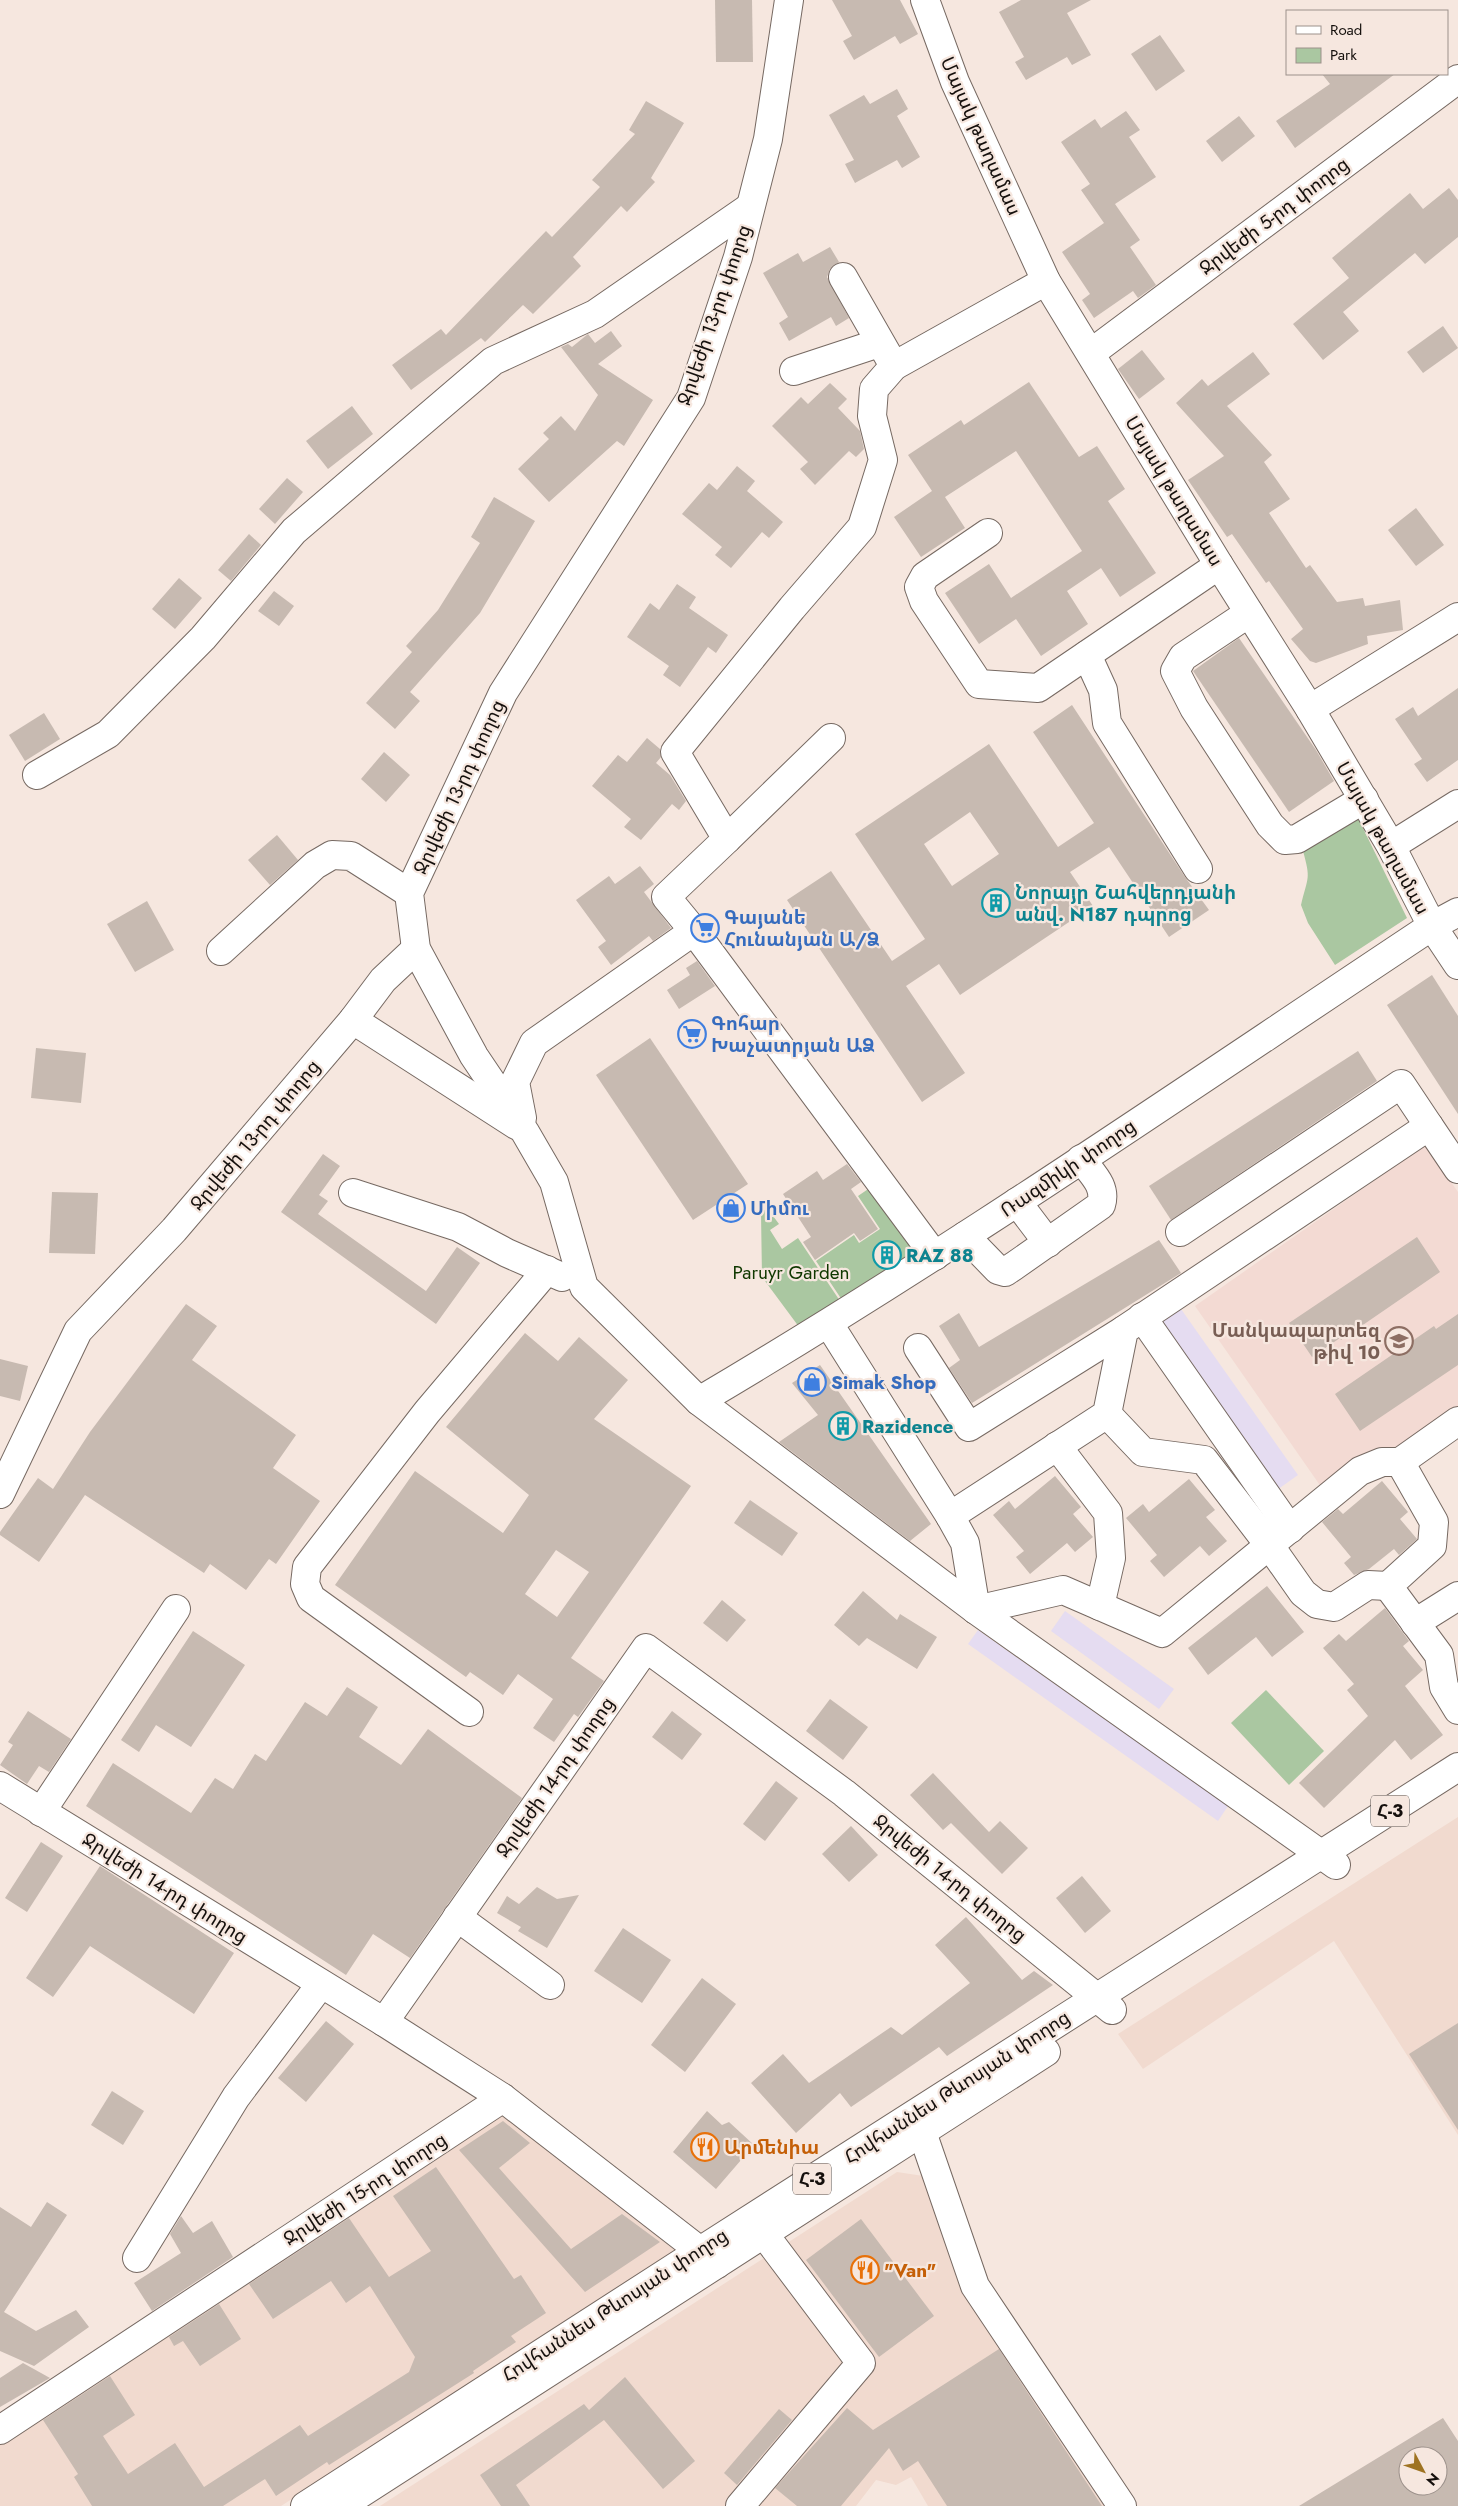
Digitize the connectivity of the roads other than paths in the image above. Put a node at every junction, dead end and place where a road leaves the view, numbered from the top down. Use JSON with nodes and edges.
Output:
{"nodes":[{"id":1,"x":789,"y":0,"type":"edge"},
{"id":2,"x":925,"y":0,"type":"edge"},
{"id":3,"x":1458,"y":79,"type":"edge"},
{"id":4,"x":750,"y":207,"type":"junction"},
{"id":5,"x":843,"y":277,"type":"dead end"},
{"id":6,"x":1046,"y":281,"type":"junction"},
{"id":7,"x":879,"y":343,"type":"junction"},
{"id":8,"x":1091,"y":353,"type":"junction"},
{"id":9,"x":894,"y":366,"type":"junction"},
{"id":10,"x":794,"y":371,"type":"dead end"},
{"id":11,"x":988,"y":532,"type":"dead end"},
{"id":12,"x":1219,"y":565,"type":"junction"},
{"id":13,"x":1249,"y":613,"type":"junction"},
{"id":14,"x":1458,"y":620,"type":"edge"},
{"id":15,"x":1087,"y":655,"type":"junction"},
{"id":16,"x":1310,"y":709,"type":"junction"},
{"id":17,"x":831,"y":738,"type":"dead end"},
{"id":18,"x":37,"y":775,"type":"dead end"},
{"id":19,"x":1364,"y":799,"type":"junction"},
{"id":20,"x":1458,"y":804,"type":"edge"},
{"id":21,"x":727,"y":839,"type":"junction"},
{"id":22,"x":1391,"y":846,"type":"junction"},
{"id":23,"x":1198,"y":870,"type":"dead end"},
{"id":24,"x":409,"y":893,"type":"junction"},
{"id":25,"x":1458,"y":912,"type":"edge"},
{"id":26,"x":1432,"y":926,"type":"junction"},
{"id":27,"x":694,"y":931,"type":"junction"},
{"id":28,"x":416,"y":949,"type":"junction"},
{"id":29,"x":221,"y":951,"type":"dead end"},
{"id":30,"x":1458,"y":965,"type":"edge"},
{"id":31,"x":352,"y":1020,"type":"junction"},
{"id":32,"x":1429,"y":1126,"type":"junction"},
{"id":33,"x":525,"y":1132,"type":"junction"},
{"id":34,"x":1081,"y":1159,"type":"junction"},
{"id":35,"x":1458,"y":1169,"type":"edge"},
{"id":36,"x":353,"y":1193,"type":"dead end"},
{"id":37,"x":1017,"y":1202,"type":"junction"},
{"id":38,"x":1180,"y":1232,"type":"dead end"},
{"id":39,"x":965,"y":1236,"type":"junction"},
{"id":40,"x":1048,"y":1243,"type":"junction"},
{"id":41,"x":935,"y":1256,"type":"junction"},
{"id":42,"x":547,"y":1270,"type":"junction"},
{"id":43,"x":584,"y":1287,"type":"junction"},
{"id":44,"x":829,"y":1324,"type":"junction"},
{"id":45,"x":1133,"y":1324,"type":"junction"},
{"id":46,"x":918,"y":1348,"type":"dead end"},
{"id":47,"x":699,"y":1401,"type":"junction"},
{"id":48,"x":1107,"y":1414,"type":"junction"},
{"id":49,"x":1458,"y":1421,"type":"edge"},
{"id":50,"x":1057,"y":1446,"type":"junction"},
{"id":51,"x":1400,"y":1462,"type":"junction"},
{"id":52,"x":0,"y":1494,"type":"edge"},
{"id":53,"x":950,"y":1516,"type":"junction"},
{"id":54,"x":1280,"y":1537,"type":"junction"},
{"id":55,"x":1388,"y":1586,"type":"junction"},
{"id":56,"x":1458,"y":1596,"type":"edge"},
{"id":57,"x":1100,"y":1606,"type":"junction"},
{"id":58,"x":176,"y":1609,"type":"dead end"},
{"id":59,"x":976,"y":1610,"type":"junction"},
{"id":60,"x":1415,"y":1623,"type":"junction"},
{"id":61,"x":1458,"y":1710,"type":"edge"},
{"id":62,"x":468,"y":1712,"type":"dead end"},
{"id":63,"x":1458,"y":1767,"type":"edge"},
{"id":64,"x":0,"y":1786,"type":"edge"},
{"id":65,"x":1458,"y":1787,"type":"edge"},
{"id":66,"x":41,"y":1812,"type":"junction"},
{"id":67,"x":1329,"y":1860,"type":"junction"},
{"id":68,"x":457,"y":1917,"type":"junction"},
{"id":69,"x":321,"y":1984,"type":"junction"},
{"id":70,"x":550,"y":1985,"type":"dead end"},
{"id":71,"x":1105,"y":2004,"type":"junction"},
{"id":72,"x":384,"y":2022,"type":"junction"},
{"id":73,"x":503,"y":2098,"type":"junction"},
{"id":74,"x":922,"y":2132,"type":"junction"},
{"id":75,"x":764,"y":2234,"type":"junction"},
{"id":76,"x":708,"y":2257,"type":"junction"},
{"id":77,"x":137,"y":2258,"type":"dead end"},
{"id":78,"x":0,"y":2430,"type":"edge"},
{"id":79,"x":305,"y":2506,"type":"edge"},
{"id":80,"x":341,"y":2506,"type":"edge"},
{"id":81,"x":740,"y":2506,"type":"edge"},
{"id":82,"x":1122,"y":2506,"type":"edge"}],
"edges":[{"from":1,"to":4,"type":"street","name":"Ջրվեժի 13-րդ փողոց"},
{"from":2,"to":6,"type":"street","name":"Մայակ թաղամաս"},
{"from":3,"to":8,"type":"street","name":"Ջրվեժի 5-րդ փողոց"},
{"from":4,"to":18,"type":"street"},
{"from":4,"to":24,"type":"street","name":"Ջրվեժի 13-րդ փողոց"},
{"from":5,"to":7,"type":"street"},
{"from":6,"to":8,"type":"street","name":"Մայակ թաղամաս"},
{"from":6,"to":9,"type":"street"},
{"from":7,"to":9,"type":"street"},
{"from":7,"to":10,"type":"street"},
{"from":8,"to":12,"type":"street","name":"Մայակ թաղամաս"},
{"from":9,"to":21,"type":"street"},
{"from":11,"to":15,"type":"street"},
{"from":12,"to":13,"type":"street","name":"Մայակ թաղամաս"},
{"from":12,"to":15,"type":"street"},
{"from":13,"to":16,"type":"street","name":"Մայակ թաղամաս"},
{"from":13,"to":19,"type":"street"},
{"from":14,"to":16,"type":"street"},
{"from":15,"to":23,"type":"street"},
{"from":16,"to":19,"type":"street","name":"Մայակ թաղամաս"},
{"from":17,"to":21,"type":"street"},
{"from":19,"to":22,"type":"street","name":"Մայակ թաղամաս"},
{"from":20,"to":22,"type":"street"},
{"from":21,"to":27,"type":"street"},
{"from":22,"to":26,"type":"street","name":"Մայակ թաղամաս"},
{"from":24,"to":28,"type":"street","name":"Ջրվեժի 13-րդ փողոց"},
{"from":24,"to":29,"type":"street"},
{"from":25,"to":26,"type":"street","name":"Ռազմիկի փողոց"},
{"from":26,"to":30,"type":"street","name":"Մայակ թաղամաս"},
{"from":26,"to":34,"type":"street","name":"Ռազմիկի փողոց"},
{"from":27,"to":33,"type":"street"},
{"from":27,"to":41,"type":"street"},
{"from":28,"to":31,"type":"street","name":"Ջրվեժի 13-րդ փողոց"},
{"from":28,"to":33,"type":"street"},
{"from":31,"to":33,"type":"street"},
{"from":31,"to":52,"type":"street","name":"Ջրվեժի 13-րդ փողոց"},
{"from":32,"to":35,"type":"street"},
{"from":32,"to":38,"type":"street"},
{"from":32,"to":45,"type":"street"},
{"from":33,"to":43,"type":"street"},
{"from":34,"to":37,"type":"street","name":"Ռազմիկի փողոց"},
{"from":34,"to":40,"type":"street"},
{"from":36,"to":42,"type":"street"},
{"from":37,"to":39,"type":"street","name":"Ռազմիկի փողոց"},
{"from":37,"to":40,"type":"street"},
{"from":39,"to":40,"type":"street"},
{"from":39,"to":41,"type":"street","name":"Ռազմիկի փողոց"},
{"from":41,"to":44,"type":"street","name":"Ռազմիկի փողոց"},
{"from":42,"to":43,"type":"street"},
{"from":42,"to":62,"type":"street"},
{"from":43,"to":47,"type":"street"},
{"from":44,"to":47,"type":"street","name":"Ռազմիկի փողոց"},
{"from":44,"to":53,"type":"street"},
{"from":45,"to":46,"type":"street"},
{"from":45,"to":48,"type":"street"},
{"from":45,"to":54,"type":"street"},
{"from":47,"to":59,"type":"street"},
{"from":48,"to":50,"type":"street"},
{"from":48,"to":54,"type":"street"},
{"from":49,"to":51,"type":"street"},
{"from":50,"to":53,"type":"street"},
{"from":50,"to":57,"type":"street"},
{"from":51,"to":54,"type":"street"},
{"from":51,"to":55,"type":"street"},
{"from":53,"to":59,"type":"street"},
{"from":54,"to":55,"type":"street"},
{"from":54,"to":57,"type":"street"},
{"from":55,"to":60,"type":"street"},
{"from":56,"to":60,"type":"street"},
{"from":57,"to":59,"type":"street"},
{"from":58,"to":66,"type":"street"},
{"from":59,"to":67,"type":"street"},
{"from":60,"to":61,"type":"street"},
{"from":63,"to":67,"type":"street","name":"Հովհաննես Թևոսյան փողոց","number":"Հ-3"},
{"from":64,"to":66,"type":"street","name":"Ջրվեժի 14-րդ փողոց"},
{"from":65,"to":67,"type":"street","name":"Հովհաննես Թևոսյան փողոց","number":"Հ-3"},
{"from":66,"to":69,"type":"street","name":"Ջրվեժի 14-րդ փողոց"},
{"from":67,"to":71,"type":"street","name":"Հովհաննես Թևոսյան փողոց","number":"Հ-3"},
{"from":68,"to":70,"type":"street"},
{"from":68,"to":71,"type":"street","name":"Ջրվեժի 14-րդ փողոց"},
{"from":68,"to":72,"type":"street","name":"Ջրվեժի 14-րդ փողոց"},
{"from":69,"to":72,"type":"street","name":"Ջրվեժի 14-րդ փողոց"},
{"from":69,"to":77,"type":"street"},
{"from":71,"to":74,"type":"street","name":"Հովհաննես Թևոսյան փողոց","number":"Հ-3"},
{"from":71,"to":76,"type":"street","name":"Հովհաննես Թևոսյան փողոց","number":"Հ-3"},
{"from":72,"to":73,"type":"street"},
{"from":73,"to":76,"type":"street"},
{"from":73,"to":78,"type":"street","name":"Ջրվեժի 15-րդ փողոց"},
{"from":74,"to":75,"type":"street","name":"Հովհաննես Թևոսյան փողոց","number":"Հ-3"},
{"from":74,"to":82,"type":"street"},
{"from":75,"to":76,"type":"street","name":"Հովհաննես Թևոսյան փողոց","number":"Հ-3"},
{"from":75,"to":81,"type":"street"},
{"from":76,"to":79,"type":"street","name":"Հովհաննես Թևոսյան փողոց","number":"Հ-3"},
{"from":76,"to":80,"type":"street","name":"Հովհաննես Թևոսյան փողոց","number":"Հ-3"}]}
